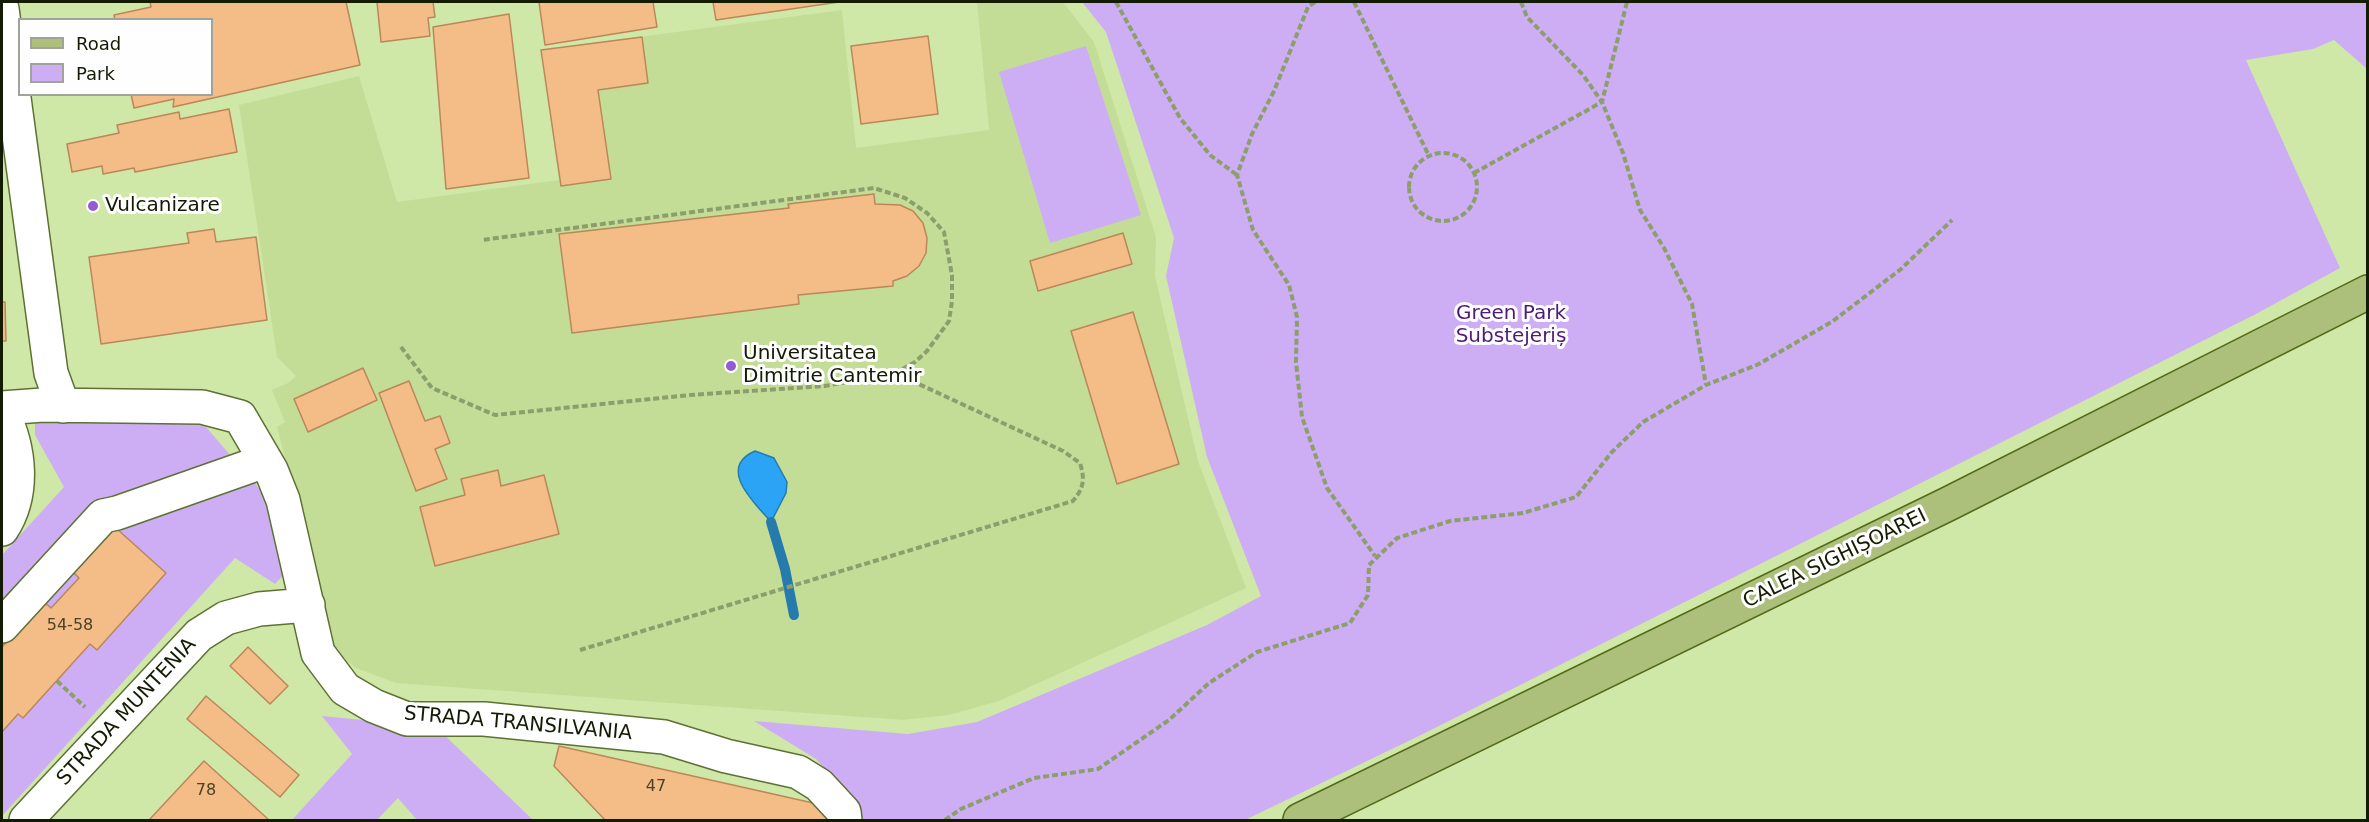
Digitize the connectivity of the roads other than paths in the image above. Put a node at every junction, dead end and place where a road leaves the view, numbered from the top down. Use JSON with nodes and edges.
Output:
{"nodes":[{"id":1,"x":2,"y":9,"type":"edge"},
{"id":2,"x":2367,"y":292,"type":"edge"},
{"id":3,"x":63,"y":406,"type":"junction"},
{"id":4,"x":2,"y":410,"type":"edge"},
{"id":5,"x":265,"y":461,"type":"junction"},
{"id":6,"x":2,"y":529,"type":"edge"},
{"id":7,"x":308,"y":605,"type":"junction"},
{"id":8,"x":2,"y":626,"type":"edge"},
{"id":9,"x":26,"y":820,"type":"edge"},
{"id":10,"x":845,"y":820,"type":"edge"},
{"id":11,"x":1300,"y":820,"type":"edge"}],
"edges":[{"from":1,"to":3,"type":"street"},
{"from":2,"to":11,"type":"main road","name":"CALEA SIGHIȘOAREI"},
{"from":3,"to":4,"type":"street","name":"STRADA TRANSILVANIA"},
{"from":3,"to":5,"type":"street","name":"STRADA TRANSILVANIA"},
{"from":4,"to":6,"type":"street","name":"STRADA TRANSILVANIA"},
{"from":5,"to":7,"type":"street","name":"STRADA TRANSILVANIA"},
{"from":5,"to":8,"type":"street"},
{"from":7,"to":9,"type":"street","name":"STRADA MUNTENIA"},
{"from":7,"to":10,"type":"street","name":"STRADA TRANSILVANIA"}]}
